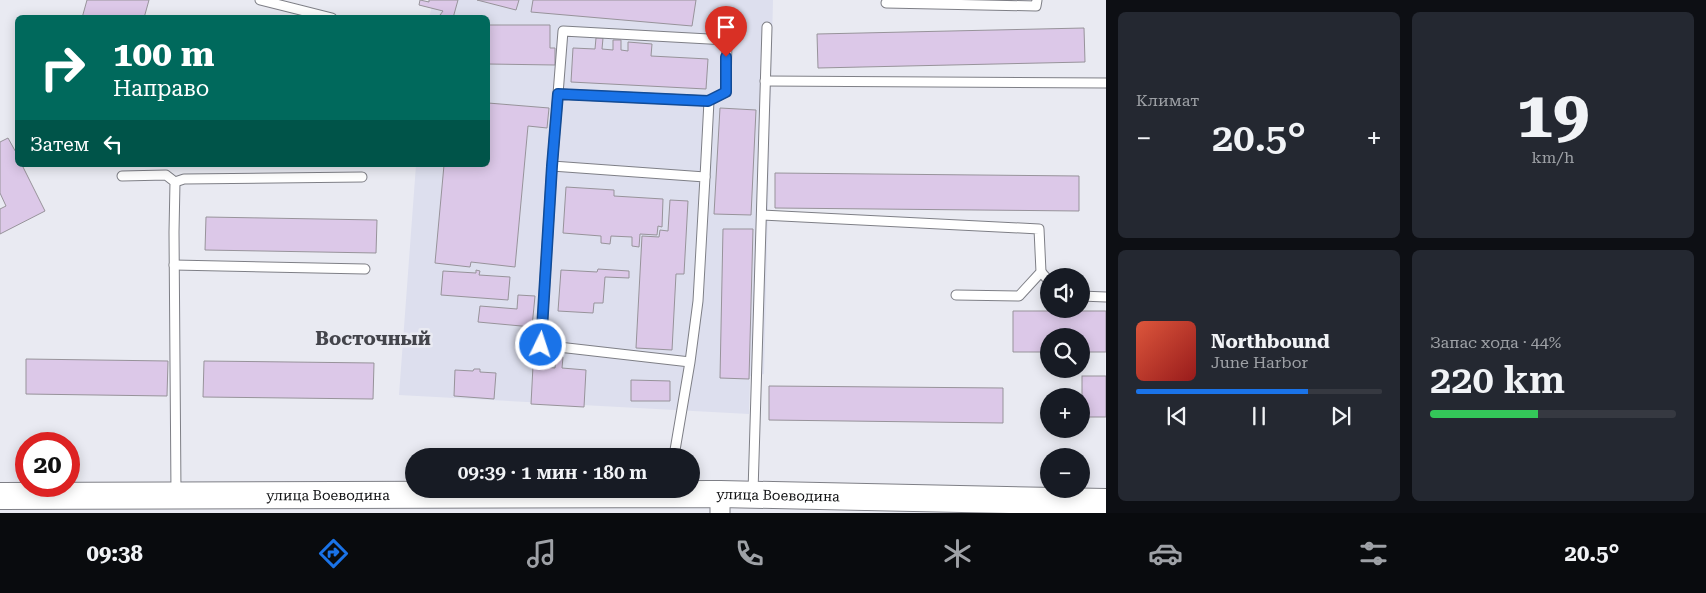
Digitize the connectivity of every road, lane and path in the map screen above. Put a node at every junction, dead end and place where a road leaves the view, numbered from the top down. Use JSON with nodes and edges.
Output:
{"nodes":[{"id":1,"x":260,"y":0,"type":"edge"},
{"id":2,"x":1038,"y":0,"type":"edge"},
{"id":3,"x":886,"y":3,"type":"dead end"},
{"id":4,"x":320,"y":15,"type":"edge"},
{"id":5,"x":767,"y":27,"type":"dead end"},
{"id":6,"x":765,"y":80,"type":"junction"},
{"id":7,"x":1106,"y":83,"type":"edge"},
{"id":8,"x":558,"y":94,"type":"junction"},
{"id":9,"x":708,"y":101,"type":"junction"},
{"id":10,"x":552,"y":166,"type":"junction"},
{"id":11,"x":122,"y":176,"type":"dead end"},
{"id":12,"x":362,"y":177,"type":"dead end"},
{"id":13,"x":705,"y":177,"type":"junction"},
{"id":14,"x":175,"y":182,"type":"junction"},
{"id":15,"x":762,"y":215,"type":"junction"},
{"id":16,"x":174,"y":265,"type":"junction"},
{"id":17,"x":1041,"y":268,"type":"edge"},
{"id":18,"x":365,"y":269,"type":"dead end"},
{"id":19,"x":1040,"y":273,"type":"edge"},
{"id":20,"x":956,"y":295,"type":"dead end"},
{"id":21,"x":1090,"y":296,"type":"edge"},
{"id":22,"x":1106,"y":296,"type":"edge"},
{"id":23,"x":690,"y":362,"type":"junction"},
{"id":24,"x":675,"y":448,"type":"edge"},
{"id":25,"x":405,"y":494,"type":"edge"},
{"id":26,"x":753,"y":495,"type":"junction"},
{"id":27,"x":0,"y":496,"type":"edge"},
{"id":28,"x":176,"y":496,"type":"junction"},
{"id":29,"x":694,"y":498,"type":"edge"},
{"id":30,"x":1106,"y":502,"type":"edge"},
{"id":31,"x":720,"y":504,"type":"edge"}],
"edges":[{"from":1,"to":4,"type":"lane"},
{"from":2,"to":3,"type":"lane"},
{"from":5,"to":6,"type":"lane"},
{"from":6,"to":7,"type":"lane"},
{"from":6,"to":15,"type":"lane"},
{"from":8,"to":9,"type":"lane"},
{"from":8,"to":9,"type":"lane"},
{"from":8,"to":10,"type":"lane"},
{"from":9,"to":13,"type":"lane"},
{"from":10,"to":13,"type":"lane"},
{"from":10,"to":23,"type":"lane"},
{"from":11,"to":14,"type":"lane"},
{"from":12,"to":14,"type":"lane"},
{"from":13,"to":23,"type":"lane"},
{"from":14,"to":16,"type":"lane"},
{"from":15,"to":17,"type":"lane"},
{"from":15,"to":26,"type":"lane"},
{"from":16,"to":18,"type":"lane"},
{"from":16,"to":28,"type":"lane"},
{"from":19,"to":20,"type":"lane"},
{"from":21,"to":22,"type":"lane"},
{"from":23,"to":24,"type":"lane"},
{"from":25,"to":28,"type":"street","name":"улица Воеводина"},
{"from":26,"to":30,"type":"street","name":"улица Воеводина"},
{"from":26,"to":31,"type":"street","name":"улица Воеводина"},
{"from":27,"to":28,"type":"street","name":"улица Воеводина"},
{"from":29,"to":31,"type":"street","name":"улица Воеводина"}]}
